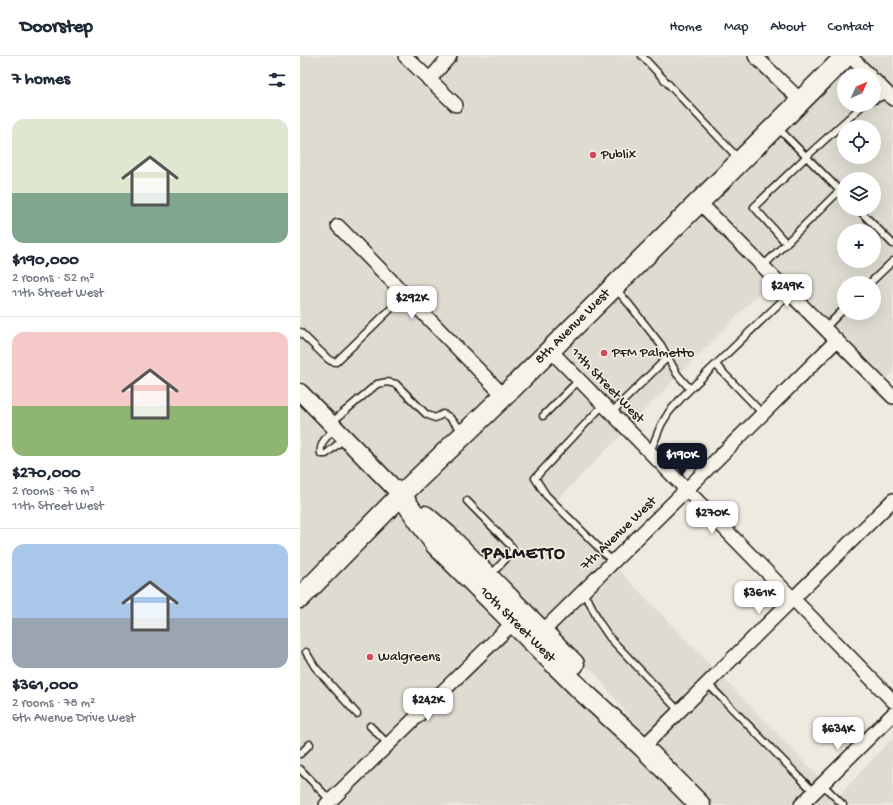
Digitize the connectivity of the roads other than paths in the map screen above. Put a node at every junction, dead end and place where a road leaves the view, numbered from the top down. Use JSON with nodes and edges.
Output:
{"nodes":[{"id":1,"x":405,"y":56,"type":"edge"},
{"id":2,"x":450,"y":56,"type":"edge"},
{"id":3,"x":642,"y":56,"type":"edge"},
{"id":4,"x":755,"y":56,"type":"edge"},
{"id":5,"x":846,"y":56,"type":"edge"},
{"id":6,"x":850,"y":56,"type":"edge"},
{"id":7,"x":862,"y":68,"type":"edge"},
{"id":8,"x":429,"y":80,"type":"junction"},
{"id":9,"x":881,"y":87,"type":"edge"},
{"id":10,"x":890,"y":97,"type":"edge"},
{"id":11,"x":801,"y":101,"type":"junction"},
{"id":12,"x":456,"y":105,"type":"dead end"},
{"id":13,"x":855,"y":112,"type":"edge"},
{"id":14,"x":776,"y":126,"type":"junction"},
{"id":15,"x":806,"y":156,"type":"junction"},
{"id":16,"x":741,"y":161,"type":"junction"},
{"id":17,"x":837,"y":187,"type":"edge"},
{"id":18,"x":837,"y":197,"type":"edge"},
{"id":19,"x":699,"y":202,"type":"junction"},
{"id":20,"x":865,"y":216,"type":"edge"},
{"id":21,"x":338,"y":226,"type":"dead end"},
{"id":22,"x":786,"y":243,"type":"junction"},
{"id":23,"x":893,"y":244,"type":"edge"},
{"id":24,"x":893,"y":261,"type":"edge"},
{"id":25,"x":762,"y":266,"type":"junction"},
{"id":26,"x":877,"y":276,"type":"edge"},
{"id":27,"x":614,"y":287,"type":"junction"},
{"id":28,"x":790,"y":294,"type":"junction"},
{"id":29,"x":405,"y":295,"type":"junction"},
{"id":30,"x":837,"y":316,"type":"edge"},
{"id":31,"x":825,"y":328,"type":"junction"},
{"id":32,"x":300,"y":332,"type":"edge"},
{"id":33,"x":837,"y":340,"type":"junction"},
{"id":34,"x":550,"y":350,"type":"junction"},
{"id":35,"x":668,"y":357,"type":"junction"},
{"id":36,"x":716,"y":365,"type":"junction"},
{"id":37,"x":579,"y":380,"type":"junction"},
{"id":38,"x":690,"y":389,"type":"junction"},
{"id":39,"x":300,"y":392,"type":"edge"},
{"id":40,"x":504,"y":396,"type":"junction"},
{"id":41,"x":893,"y":397,"type":"edge"},
{"id":42,"x":607,"y":409,"type":"junction"},
{"id":43,"x":762,"y":414,"type":"junction"},
{"id":44,"x":543,"y":416,"type":"dead end"},
{"id":45,"x":337,"y":430,"type":"junction"},
{"id":46,"x":465,"y":433,"type":"junction"},
{"id":47,"x":650,"y":453,"type":"junction"},
{"id":48,"x":686,"y":490,"type":"junction"},
{"id":49,"x":401,"y":495,"type":"junction"},
{"id":50,"x":893,"y":500,"type":"edge"},
{"id":51,"x":467,"y":501,"type":"dead end"},
{"id":52,"x":613,"y":562,"type":"junction"},
{"id":53,"x":489,"y":577,"type":"junction"},
{"id":54,"x":582,"y":593,"type":"junction"},
{"id":55,"x":300,"y":598,"type":"edge"},
{"id":56,"x":793,"y":599,"type":"junction"},
{"id":57,"x":514,"y":622,"type":"junction"},
{"id":58,"x":543,"y":631,"type":"junction"},
{"id":59,"x":306,"y":652,"type":"dead end"},
{"id":60,"x":707,"y":683,"type":"junction"},
{"id":61,"x":893,"y":701,"type":"edge"},
{"id":62,"x":679,"y":711,"type":"junction"},
{"id":63,"x":357,"y":714,"type":"dead end"},
{"id":64,"x":893,"y":714,"type":"edge"},
{"id":65,"x":370,"y":726,"type":"dead end"},
{"id":66,"x":310,"y":744,"type":"dead end"},
{"id":67,"x":388,"y":744,"type":"junction"},
{"id":68,"x":643,"y":747,"type":"junction"},
{"id":69,"x":300,"y":754,"type":"edge"},
{"id":70,"x":300,"y":769,"type":"edge"},
{"id":71,"x":818,"y":788,"type":"junction"},
{"id":72,"x":328,"y":803,"type":"edge"},
{"id":73,"x":700,"y":805,"type":"edge"},
{"id":74,"x":801,"y":805,"type":"edge"},
{"id":75,"x":843,"y":805,"type":"edge"}],
"edges":[{"from":1,"to":8,"type":"street"},
{"from":2,"to":8,"type":"street"},
{"from":3,"to":16,"type":"lane"},
{"from":4,"to":11,"type":"street"},
{"from":5,"to":11,"type":"main road","name":"8th Avenue West"},
{"from":6,"to":7,"type":"street"},
{"from":8,"to":12,"type":"street"},
{"from":9,"to":10,"type":"street"},
{"from":11,"to":14,"type":"main road","name":"8th Avenue West"},
{"from":13,"to":15,"type":"lane"},
{"from":14,"to":15,"type":"lane"},
{"from":14,"to":16,"type":"main road","name":"8th Avenue West"},
{"from":15,"to":17,"type":"lane"},
{"from":15,"to":22,"type":"lane"},
{"from":16,"to":19,"type":"main road","name":"8th Avenue West"},
{"from":18,"to":22,"type":"lane"},
{"from":19,"to":25,"type":"street"},
{"from":19,"to":27,"type":"main road","name":"8th Avenue West"},
{"from":20,"to":23,"type":"lane"},
{"from":21,"to":29,"type":"street"},
{"from":22,"to":25,"type":"lane"},
{"from":24,"to":26,"type":"lane"},
{"from":25,"to":28,"type":"street"},
{"from":27,"to":34,"type":"main road","name":"8th Avenue West"},
{"from":27,"to":35,"type":"lane"},
{"from":28,"to":31,"type":"street"},
{"from":28,"to":36,"type":"lane"},
{"from":29,"to":32,"type":"lane"},
{"from":29,"to":40,"type":"street"},
{"from":30,"to":31,"type":"lane"},
{"from":31,"to":33,"type":"street"},
{"from":33,"to":41,"type":"street"},
{"from":33,"to":43,"type":"street","name":"7th Avenue West"},
{"from":34,"to":37,"type":"street","name":"11th Street West"},
{"from":34,"to":40,"type":"main road","name":"8th Avenue West"},
{"from":35,"to":38,"type":"lane"},
{"from":35,"to":42,"type":"lane"},
{"from":36,"to":38,"type":"lane"},
{"from":36,"to":43,"type":"lane"},
{"from":37,"to":42,"type":"street","name":"11th Street West"},
{"from":37,"to":44,"type":"lane"},
{"from":38,"to":47,"type":"lane"},
{"from":39,"to":45,"type":"street","name":"10th Street West"},
{"from":40,"to":46,"type":"main road","name":"8th Avenue West"},
{"from":42,"to":47,"type":"street","name":"11th Street West"},
{"from":42,"to":52,"type":"lane"},
{"from":43,"to":48,"type":"street","name":"7th Avenue West"},
{"from":45,"to":46,"type":"lane"},
{"from":45,"to":49,"type":"street","name":"10th Street West"},
{"from":46,"to":49,"type":"main road","name":"8th Avenue West"},
{"from":47,"to":48,"type":"street","name":"11th Street West"},
{"from":48,"to":52,"type":"street","name":"7th Avenue West"},
{"from":48,"to":56,"type":"street","name":"11th Street West"},
{"from":49,"to":53,"type":"main road","name":"10th Street West"},
{"from":49,"to":55,"type":"main road","name":"8th Avenue West"},
{"from":49,"to":57,"type":"main road","name":"10th Street West"},
{"from":50,"to":56,"type":"street"},
{"from":51,"to":53,"type":"lane"},
{"from":52,"to":54,"type":"street","name":"7th Avenue West"},
{"from":53,"to":58,"type":"main road","name":"10th Street West"},
{"from":54,"to":58,"type":"street","name":"7th Avenue West"},
{"from":54,"to":62,"type":"lane"},
{"from":56,"to":60,"type":"street"},
{"from":56,"to":61,"type":"street","name":"11th Street West"},
{"from":57,"to":67,"type":"street"},
{"from":57,"to":68,"type":"main road","name":"10th Street West"},
{"from":58,"to":68,"type":"main road","name":"10th Street West"},
{"from":59,"to":63,"type":"lane"},
{"from":60,"to":62,"type":"street"},
{"from":60,"to":71,"type":"lane"},
{"from":62,"to":68,"type":"street"},
{"from":64,"to":71,"type":"street"},
{"from":65,"to":67,"type":"lane"},
{"from":66,"to":69,"type":"lane"},
{"from":67,"to":72,"type":"street"},
{"from":68,"to":73,"type":"main road","name":"10th Street West"},
{"from":70,"to":72,"type":"lane"},
{"from":71,"to":74,"type":"street"},
{"from":71,"to":75,"type":"lane"}]}
